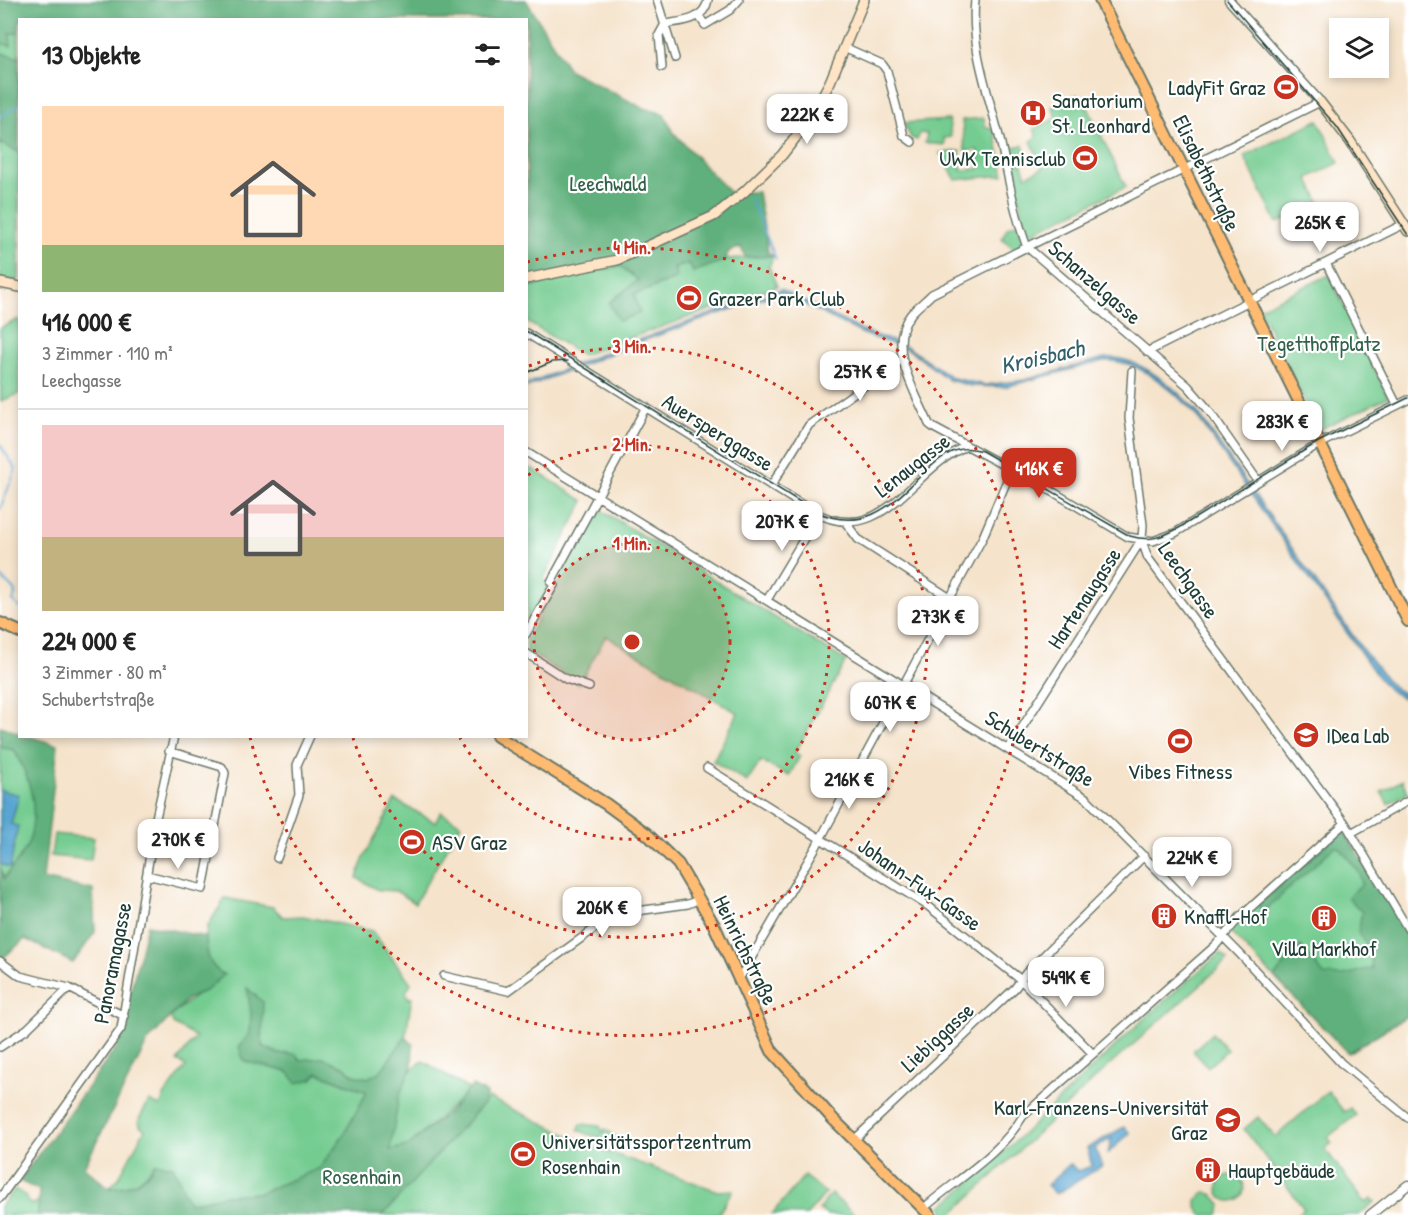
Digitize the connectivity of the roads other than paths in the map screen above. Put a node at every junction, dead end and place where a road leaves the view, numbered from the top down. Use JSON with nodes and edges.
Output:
{"nodes":[{"id":1,"x":657,"y":0,"type":"edge"},
{"id":2,"x":708,"y":0,"type":"edge"},
{"id":3,"x":739,"y":0,"type":"edge"},
{"id":4,"x":864,"y":0,"type":"edge"},
{"id":5,"x":975,"y":0,"type":"edge"},
{"id":6,"x":1100,"y":0,"type":"edge"},
{"id":7,"x":1232,"y":1,"type":"edge"},
{"id":8,"x":699,"y":16,"type":"junction"},
{"id":9,"x":664,"y":24,"type":"junction"},
{"id":10,"x":844,"y":47,"type":"junction"},
{"id":11,"x":675,"y":58,"type":"dead end"},
{"id":12,"x":662,"y":67,"type":"dead end"},
{"id":13,"x":1320,"y":102,"type":"junction"},
{"id":14,"x":912,"y":142,"type":"dead end"},
{"id":15,"x":1184,"y":170,"type":"junction"},
{"id":16,"x":1406,"y":228,"type":"edge"},
{"id":17,"x":1027,"y":247,"type":"junction"},
{"id":18,"x":1326,"y":264,"type":"junction"},
{"id":19,"x":528,"y":279,"type":"edge"},
{"id":20,"x":0,"y":284,"type":"edge"},
{"id":21,"x":18,"y":288,"type":"edge"},
{"id":22,"x":18,"y":288,"type":"edge"},
{"id":23,"x":0,"y":289,"type":"edge"},
{"id":24,"x":1248,"y":303,"type":"junction"},
{"id":25,"x":528,"y":334,"type":"edge"},
{"id":26,"x":1147,"y":352,"type":"junction"},
{"id":27,"x":901,"y":355,"type":"junction"},
{"id":28,"x":1132,"y":371,"type":"dead end"},
{"id":29,"x":1408,"y":400,"type":"edge"},
{"id":30,"x":1397,"y":405,"type":"junction"},
{"id":31,"x":646,"y":407,"type":"junction"},
{"id":32,"x":1319,"y":444,"type":"junction"},
{"id":33,"x":967,"y":446,"type":"junction"},
{"id":34,"x":528,"y":453,"type":"edge"},
{"id":35,"x":1011,"y":471,"type":"junction"},
{"id":36,"x":1255,"y":483,"type":"junction"},
{"id":37,"x":771,"y":486,"type":"junction"},
{"id":38,"x":597,"y":495,"type":"junction"},
{"id":39,"x":818,"y":515,"type":"junction"},
{"id":40,"x":846,"y":523,"type":"junction"},
{"id":41,"x":1142,"y":540,"type":"junction"},
{"id":42,"x":950,"y":598,"type":"junction"},
{"id":43,"x":767,"y":600,"type":"junction"},
{"id":44,"x":1406,"y":614,"type":"edge"},
{"id":45,"x":0,"y":623,"type":"edge"},
{"id":46,"x":528,"y":630,"type":"edge"},
{"id":47,"x":18,"y":631,"type":"edge"},
{"id":48,"x":528,"y":654,"type":"edge"},
{"id":49,"x":903,"y":685,"type":"junction"},
{"id":50,"x":589,"y":687,"type":"dead end"},
{"id":51,"x":173,"y":738,"type":"edge"},
{"id":52,"x":309,"y":738,"type":"edge"},
{"id":53,"x":500,"y":738,"type":"edge"},
{"id":54,"x":1009,"y":748,"type":"junction"},
{"id":55,"x":169,"y":752,"type":"junction"},
{"id":56,"x":707,"y":768,"type":"dead end"},
{"id":57,"x":1408,"y":801,"type":"edge"},
{"id":58,"x":1345,"y":823,"type":"junction"},
{"id":59,"x":1351,"y":833,"type":"junction"},
{"id":60,"x":820,"y":838,"type":"junction"},
{"id":61,"x":1144,"y":856,"type":"junction"},
{"id":62,"x":277,"y":858,"type":"dead end"},
{"id":63,"x":147,"y":875,"type":"junction"},
{"id":64,"x":700,"y":900,"type":"junction"},
{"id":65,"x":1408,"y":928,"type":"edge"},
{"id":66,"x":1223,"y":937,"type":"junction"},
{"id":67,"x":0,"y":961,"type":"edge"},
{"id":68,"x":444,"y":976,"type":"dead end"},
{"id":69,"x":740,"y":979,"type":"junction"},
{"id":70,"x":1021,"y":980,"type":"junction"},
{"id":71,"x":69,"y":988,"type":"junction"},
{"id":72,"x":124,"y":1016,"type":"junction"},
{"id":73,"x":0,"y":1047,"type":"edge"},
{"id":74,"x":1093,"y":1054,"type":"junction"},
{"id":75,"x":1408,"y":1118,"type":"edge"},
{"id":76,"x":854,"y":1140,"type":"junction"},
{"id":77,"x":1408,"y":1185,"type":"edge"},
{"id":78,"x":0,"y":1198,"type":"edge"},
{"id":79,"x":927,"y":1211,"type":"edge"},
{"id":80,"x":1370,"y":1215,"type":"edge"}],
"edges":[{"from":1,"to":9,"type":"street"},
{"from":2,"to":8,"type":"street"},
{"from":3,"to":8,"type":"street"},
{"from":4,"to":10,"type":"main road"},
{"from":5,"to":17,"type":"street","name":"Schanzelgasse"},
{"from":6,"to":15,"type":"main road","name":"Elisabethstraße"},
{"from":7,"to":13,"type":"street"},
{"from":8,"to":9,"type":"street"},
{"from":9,"to":11,"type":"street"},
{"from":9,"to":12,"type":"street"},
{"from":10,"to":14,"type":"street"},
{"from":10,"to":19,"type":"main road"},
{"from":13,"to":15,"type":"street"},
{"from":13,"to":16,"type":"main road"},
{"from":15,"to":17,"type":"street"},
{"from":15,"to":24,"type":"main road","name":"Elisabethstraße"},
{"from":16,"to":18,"type":"street"},
{"from":17,"to":26,"type":"street","name":"Schanzelgasse"},
{"from":17,"to":27,"type":"street"},
{"from":18,"to":24,"type":"street"},
{"from":18,"to":30,"type":"street"},
{"from":20,"to":21,"type":"main road"},
{"from":22,"to":23,"type":"main road"},
{"from":24,"to":26,"type":"street"},
{"from":24,"to":32,"type":"main road","name":"Elisabethstraße"},
{"from":25,"to":31,"type":"street","name":"Auersperggasse"},
{"from":26,"to":36,"type":"street","name":"Schanzelgasse"},
{"from":27,"to":33,"type":"street","name":"Leechgasse"},
{"from":27,"to":37,"type":"street"},
{"from":28,"to":41,"type":"street"},
{"from":29,"to":30,"type":"street","name":"Hartenaugasse"},
{"from":30,"to":32,"type":"street","name":"Hartenaugasse"},
{"from":31,"to":37,"type":"street","name":"Auersperggasse"},
{"from":31,"to":38,"type":"street"},
{"from":32,"to":36,"type":"street","name":"Hartenaugasse"},
{"from":32,"to":44,"type":"main road","name":"Elisabethstraße"},
{"from":33,"to":35,"type":"street","name":"Leechgasse"},
{"from":33,"to":40,"type":"street","name":"Lenaugasse"},
{"from":34,"to":38,"type":"street","name":"Schubertstraße"},
{"from":35,"to":41,"type":"street","name":"Leechgasse"},
{"from":35,"to":42,"type":"street"},
{"from":36,"to":41,"type":"street","name":"Hartenaugasse"},
{"from":37,"to":39,"type":"street","name":"Auersperggasse"},
{"from":38,"to":43,"type":"street","name":"Schubertstraße"},
{"from":38,"to":46,"type":"street"},
{"from":39,"to":40,"type":"street","name":"Auersperggasse"},
{"from":39,"to":43,"type":"street"},
{"from":40,"to":42,"type":"street"},
{"from":41,"to":54,"type":"street","name":"Hartenaugasse"},
{"from":41,"to":58,"type":"street","name":"Leechgasse"},
{"from":42,"to":49,"type":"street"},
{"from":43,"to":49,"type":"street","name":"Schubertstraße"},
{"from":45,"to":47,"type":"main road"},
{"from":48,"to":50,"type":"street"},
{"from":49,"to":54,"type":"street","name":"Schubertstraße"},
{"from":49,"to":60,"type":"street"},
{"from":51,"to":55,"type":"street","name":"Panoramagasse"},
{"from":52,"to":62,"type":"street"},
{"from":53,"to":64,"type":"main road","name":"Heinrichstraße"},
{"from":54,"to":61,"type":"street","name":"Schubertstraße"},
{"from":55,"to":63,"type":"street","name":"Panoramagasse"},
{"from":55,"to":63,"type":"street"},
{"from":56,"to":60,"type":"street","name":"Johann-Fux-Gasse"},
{"from":57,"to":59,"type":"street"},
{"from":58,"to":59,"type":"street","name":"Leechgasse"},
{"from":58,"to":66,"type":"street"},
{"from":59,"to":65,"type":"street","name":"Leechgasse"},
{"from":60,"to":69,"type":"street"},
{"from":60,"to":70,"type":"street","name":"Johann-Fux-Gasse"},
{"from":61,"to":66,"type":"street","name":"Schubertstraße"},
{"from":61,"to":70,"type":"street","name":"Liebiggasse"},
{"from":63,"to":72,"type":"street","name":"Panoramagasse"},
{"from":64,"to":68,"type":"street"},
{"from":64,"to":69,"type":"main road","name":"Heinrichstraße"},
{"from":66,"to":74,"type":"street"},
{"from":66,"to":75,"type":"street","name":"Schubertstraße"},
{"from":67,"to":71,"type":"street"},
{"from":69,"to":76,"type":"main road","name":"Heinrichstraße"},
{"from":70,"to":74,"type":"street","name":"Johann-Fux-Gasse"},
{"from":70,"to":76,"type":"street","name":"Liebiggasse"},
{"from":71,"to":72,"type":"street"},
{"from":71,"to":73,"type":"street"},
{"from":72,"to":78,"type":"street","name":"Panoramagasse"},
{"from":74,"to":79,"type":"street"},
{"from":76,"to":79,"type":"main road","name":"Heinrichstraße"},
{"from":77,"to":80,"type":"street"}]}
